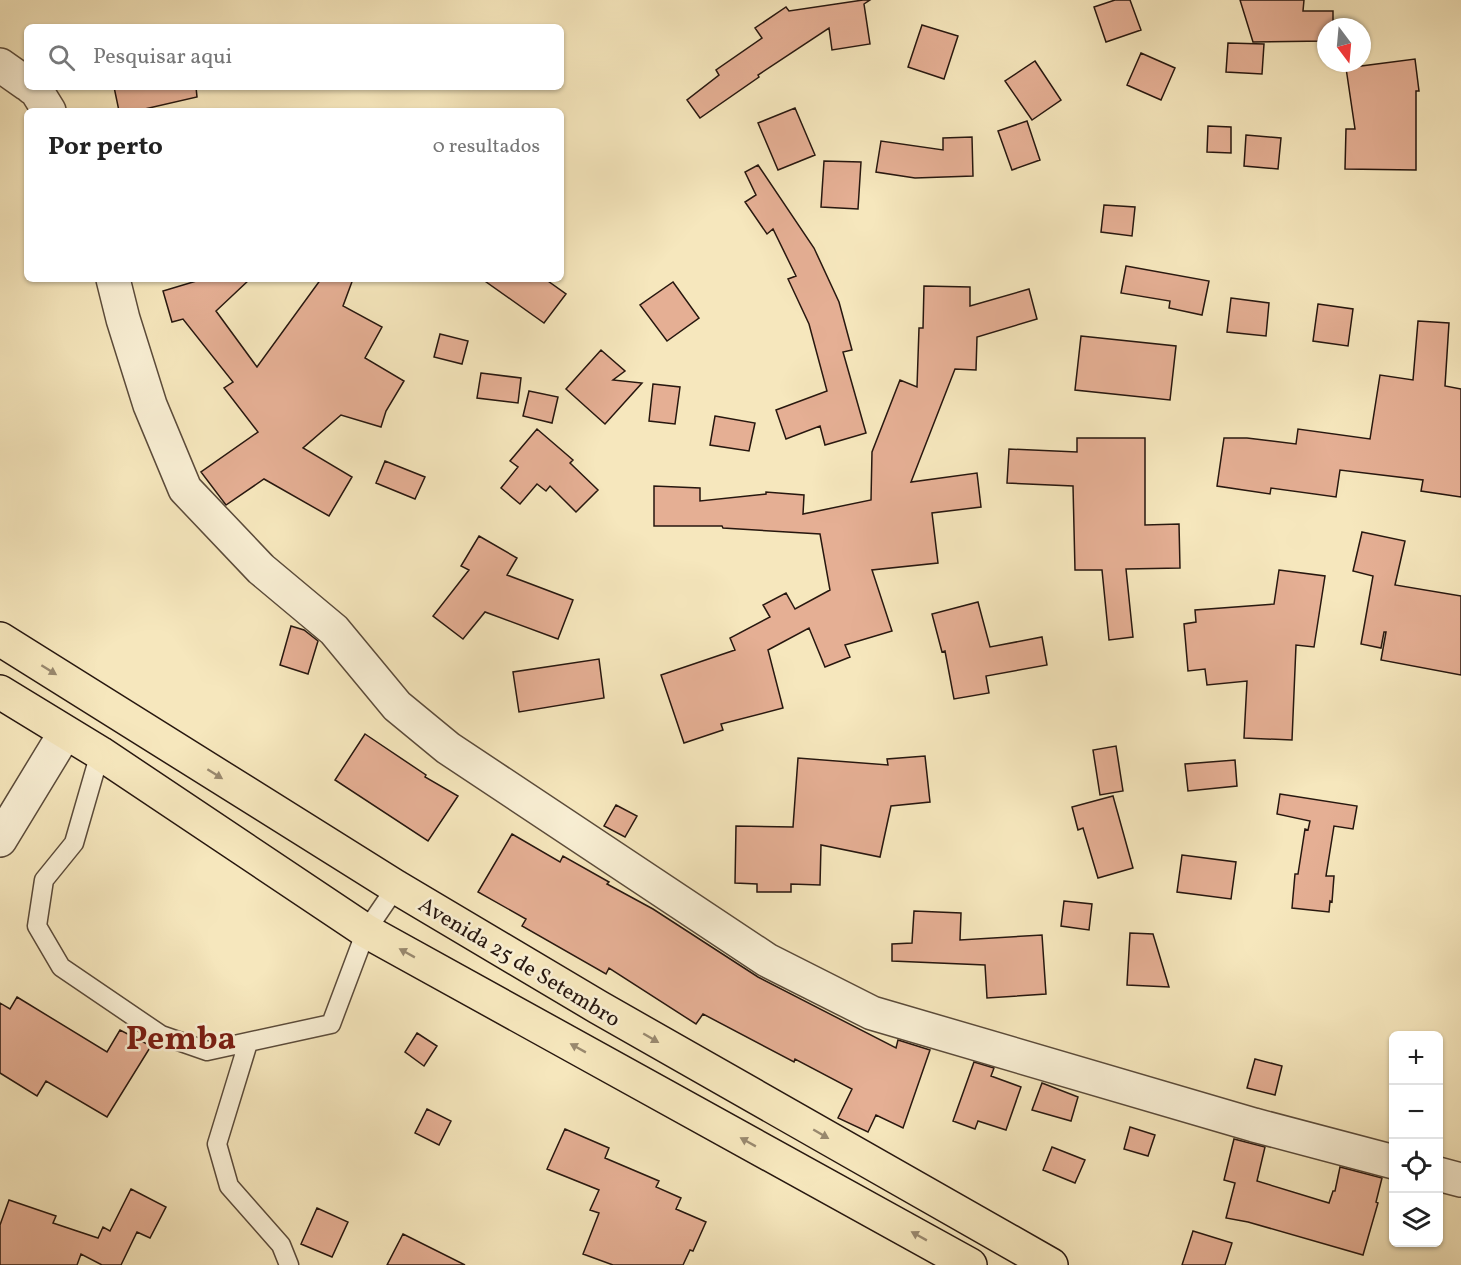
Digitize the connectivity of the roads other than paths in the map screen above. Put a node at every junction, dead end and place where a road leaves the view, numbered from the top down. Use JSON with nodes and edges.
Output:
{"nodes":[{"id":1,"x":0,"y":65,"type":"edge"},
{"id":2,"x":24,"y":82,"type":"edge"},
{"id":3,"x":36,"y":90,"type":"edge"},
{"id":4,"x":47,"y":108,"type":"edge"},
{"id":5,"x":115,"y":282,"type":"edge"},
{"id":6,"x":0,"y":639,"type":"edge"},
{"id":7,"x":0,"y":692,"type":"edge"},
{"id":8,"x":65,"y":733,"type":"junction"},
{"id":9,"x":100,"y":753,"type":"junction"},
{"id":10,"x":0,"y":840,"type":"edge"},
{"id":11,"x":396,"y":887,"type":"junction"},
{"id":12,"x":366,"y":932,"type":"junction"},
{"id":13,"x":248,"y":1043,"type":"junction"},
{"id":14,"x":1389,"y":1161,"type":"edge"},
{"id":15,"x":1443,"y":1175,"type":"edge"},
{"id":16,"x":1461,"y":1180,"type":"edge"},
{"id":17,"x":289,"y":1265,"type":"edge"},
{"id":18,"x":970,"y":1265,"type":"edge"},
{"id":19,"x":1051,"y":1265,"type":"edge"}],
"edges":[{"from":1,"to":2,"type":"street"},
{"from":3,"to":4,"type":"street"},
{"from":5,"to":14,"type":"street"},
{"from":6,"to":11,"type":"highway","name":"Avenida 25 de Setembro","one_way":true},
{"from":7,"to":8,"type":"highway","name":"Avenida 25 de Setembro"},
{"from":8,"to":9,"type":"highway","name":"Avenida 25 de Setembro"},
{"from":8,"to":10,"type":"street"},
{"from":9,"to":12,"type":"highway","name":"Avenida 25 de Setembro"},
{"from":9,"to":13,"type":"lane"},
{"from":11,"to":12,"type":"lane"},
{"from":11,"to":19,"type":"highway","name":"Avenida 25 de Setembro","one_way":true},
{"from":12,"to":13,"type":"lane"},
{"from":18,"to":12,"type":"highway","name":"Avenida 25 de Setembro","one_way":true},
{"from":13,"to":17,"type":"lane"},
{"from":15,"to":16,"type":"street"}]}
